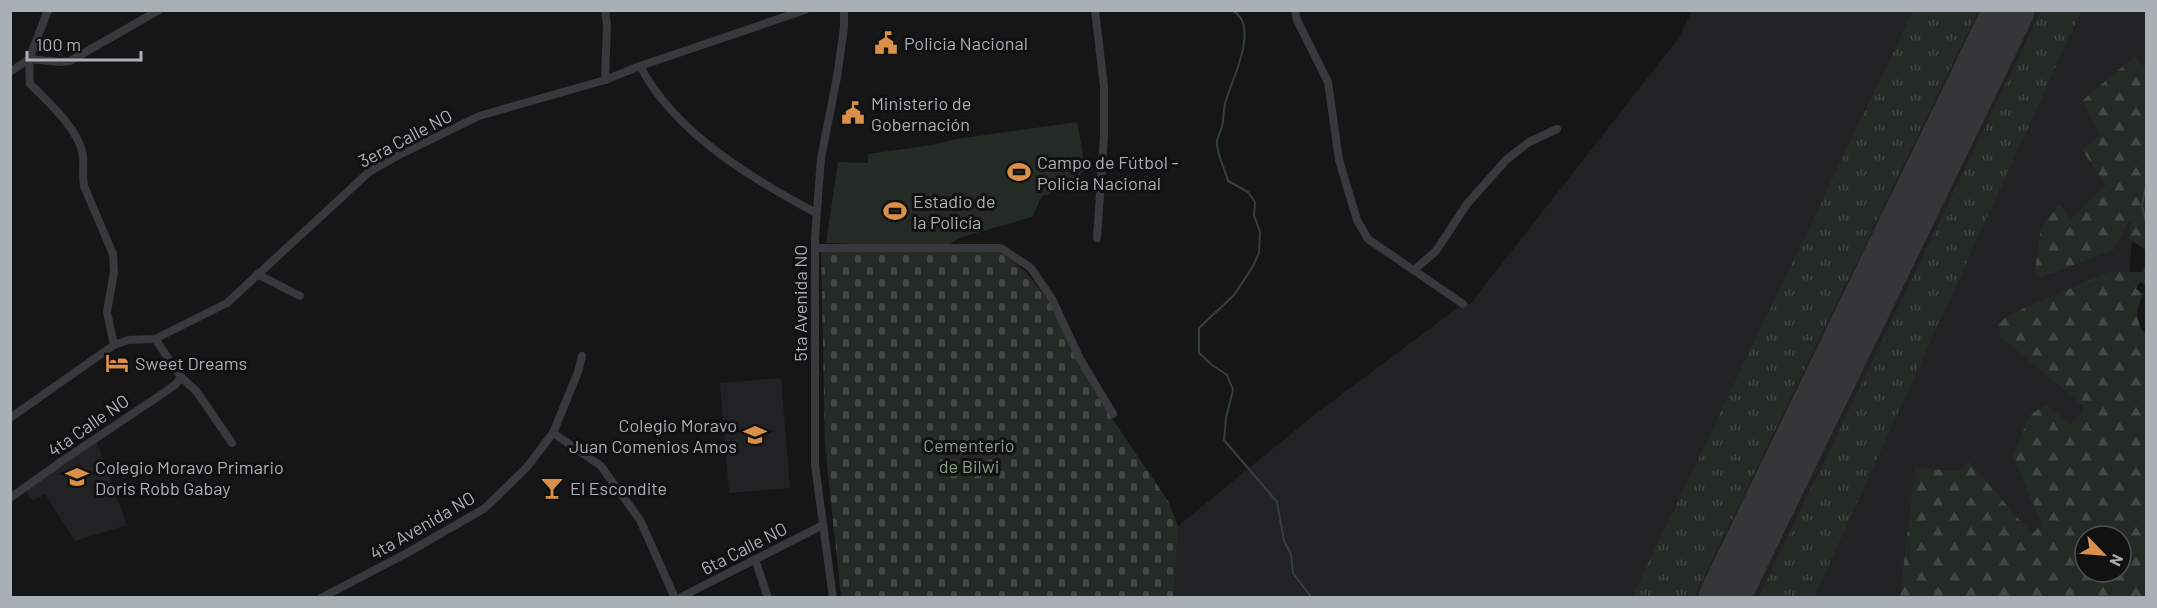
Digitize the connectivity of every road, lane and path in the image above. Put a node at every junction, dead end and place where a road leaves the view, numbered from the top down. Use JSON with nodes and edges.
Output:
{"nodes":[{"id":1,"x":48,"y":10,"type":"edge"},
{"id":2,"x":159,"y":10,"type":"edge"},
{"id":3,"x":605,"y":10,"type":"edge"},
{"id":4,"x":805,"y":10,"type":"edge"},
{"id":5,"x":844,"y":10,"type":"edge"},
{"id":6,"x":1095,"y":10,"type":"edge"},
{"id":7,"x":1295,"y":10,"type":"edge"},
{"id":8,"x":29,"y":59,"type":"junction"},
{"id":9,"x":640,"y":66,"type":"junction"},
{"id":10,"x":10,"y":72,"type":"edge"},
{"id":11,"x":606,"y":80,"type":"junction"},
{"id":12,"x":1557,"y":129,"type":"dead end"},
{"id":13,"x":816,"y":213,"type":"junction"},
{"id":14,"x":1097,"y":238,"type":"dead end"},
{"id":15,"x":816,"y":248,"type":"junction"},
{"id":16,"x":1414,"y":270,"type":"junction"},
{"id":17,"x":257,"y":274,"type":"junction"},
{"id":18,"x":300,"y":296,"type":"dead end"},
{"id":19,"x":1463,"y":304,"type":"dead end"},
{"id":20,"x":154,"y":339,"type":"junction"},
{"id":21,"x":114,"y":345,"type":"junction"},
{"id":22,"x":582,"y":356,"type":"dead end"},
{"id":23,"x":181,"y":377,"type":"junction"},
{"id":24,"x":1113,"y":414,"type":"dead end"},
{"id":25,"x":10,"y":418,"type":"edge"},
{"id":26,"x":552,"y":433,"type":"junction"},
{"id":27,"x":232,"y":443,"type":"dead end"},
{"id":28,"x":10,"y":498,"type":"edge"},
{"id":29,"x":823,"y":525,"type":"junction"},
{"id":30,"x":755,"y":559,"type":"junction"},
{"id":31,"x":321,"y":597,"type":"edge"},
{"id":32,"x":677,"y":597,"type":"edge"},
{"id":33,"x":768,"y":597,"type":"edge"},
{"id":34,"x":833,"y":597,"type":"edge"}],
"edges":[{"from":1,"to":8,"type":"street"},
{"from":2,"to":8,"type":"street"},
{"from":3,"to":11,"type":"street"},
{"from":4,"to":9,"type":"street","name":"3era Calle NO"},
{"from":5,"to":13,"type":"street","name":"5ta Avenida NO"},
{"from":6,"to":14,"type":"street"},
{"from":7,"to":16,"type":"street"},
{"from":8,"to":10,"type":"street"},
{"from":8,"to":21,"type":"street"},
{"from":9,"to":11,"type":"street","name":"3era Calle NO"},
{"from":9,"to":13,"type":"street"},
{"from":11,"to":17,"type":"street","name":"3era Calle NO"},
{"from":12,"to":16,"type":"street"},
{"from":13,"to":15,"type":"street","name":"5ta Avenida NO"},
{"from":15,"to":24,"type":"street"},
{"from":15,"to":29,"type":"street","name":"5ta Avenida NO"},
{"from":16,"to":19,"type":"street"},
{"from":17,"to":18,"type":"street"},
{"from":17,"to":20,"type":"street","name":"3era Calle NO"},
{"from":20,"to":21,"type":"street","name":"3era Calle NO"},
{"from":20,"to":23,"type":"street"},
{"from":21,"to":25,"type":"street","name":"3era Calle NO"},
{"from":22,"to":26,"type":"street","name":"4ta Avenida NO"},
{"from":23,"to":27,"type":"street"},
{"from":23,"to":28,"type":"street","name":"4ta Calle NO"},
{"from":26,"to":31,"type":"street","name":"4ta Avenida NO"},
{"from":26,"to":32,"type":"street"},
{"from":29,"to":30,"type":"street","name":"6ta Calle NO"},
{"from":29,"to":34,"type":"street","name":"5ta Avenida NO"},
{"from":30,"to":32,"type":"street","name":"6ta Calle NO"},
{"from":30,"to":33,"type":"street"}]}
